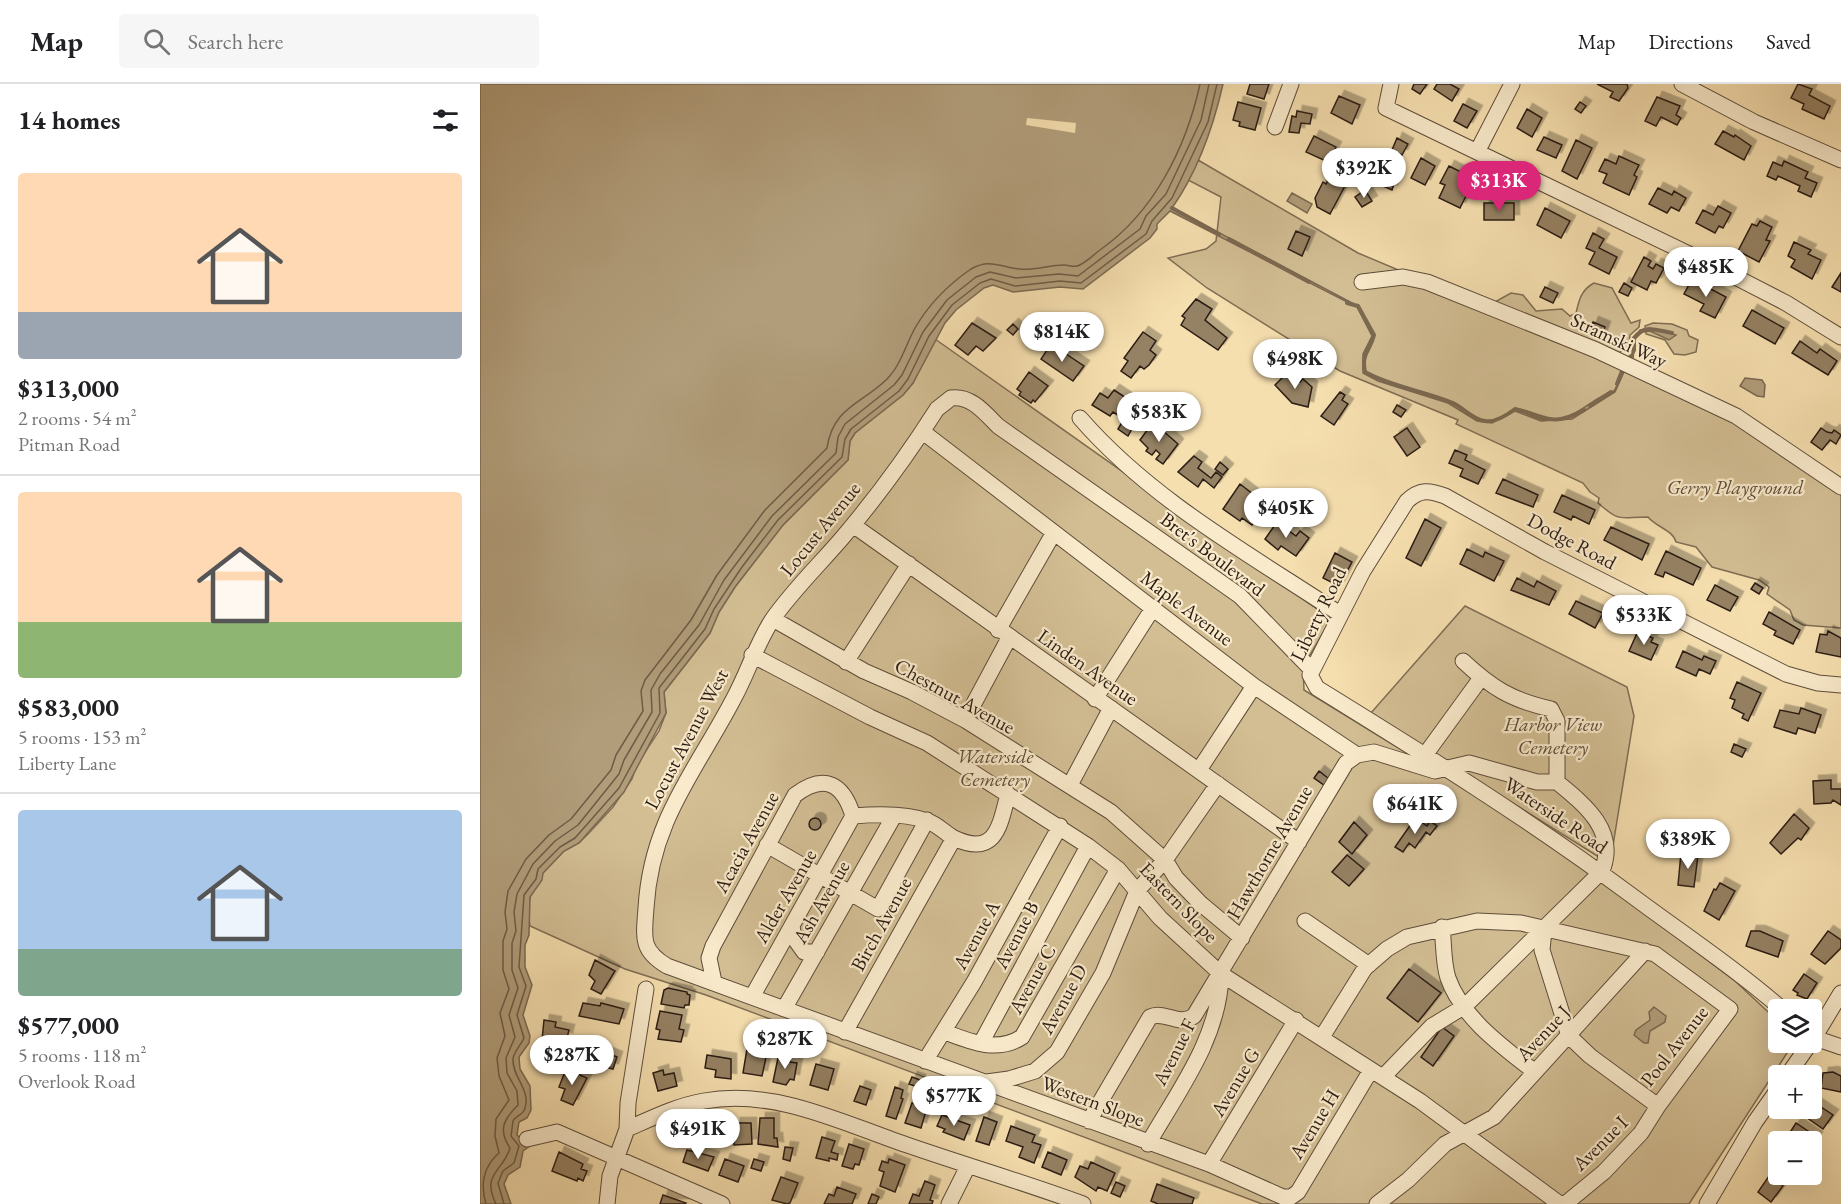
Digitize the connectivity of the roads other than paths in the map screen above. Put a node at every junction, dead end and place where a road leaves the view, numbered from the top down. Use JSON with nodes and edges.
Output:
{"nodes":[{"id":1,"x":1291,"y":84,"type":"edge"},
{"id":2,"x":1391,"y":84,"type":"edge"},
{"id":3,"x":1512,"y":84,"type":"edge"},
{"id":4,"x":1682,"y":84,"type":"edge"},
{"id":5,"x":1275,"y":127,"type":"dead end"},
{"id":6,"x":1478,"y":150,"type":"junction"},
{"id":7,"x":1841,"y":160,"type":"edge"},
{"id":8,"x":1362,"y":282,"type":"dead end"},
{"id":9,"x":1841,"y":338,"type":"edge"},
{"id":10,"x":1080,"y":418,"type":"dead end"},
{"id":11,"x":923,"y":432,"type":"junction"},
{"id":12,"x":1079,"y":484,"type":"joint"},
{"id":13,"x":1841,"y":487,"type":"edge"},
{"id":14,"x":1416,"y":493,"type":"joint"},
{"id":15,"x":853,"y":525,"type":"junction"},
{"id":16,"x":1053,"y":534,"type":"junction"},
{"id":17,"x":909,"y":564,"type":"junction"},
{"id":18,"x":1154,"y":608,"type":"junction"},
{"id":19,"x":1340,"y":614,"type":"junction"},
{"id":20,"x":773,"y":619,"type":"junction"},
{"id":21,"x":1003,"y":634,"type":"junction"},
{"id":22,"x":752,"y":655,"type":"junction"},
{"id":23,"x":1463,"y":661,"type":"dead end"},
{"id":24,"x":846,"y":662,"type":"junction"},
{"id":25,"x":1312,"y":670,"type":"junction"},
{"id":26,"x":1481,"y":678,"type":"junction"},
{"id":27,"x":1841,"y":685,"type":"edge"},
{"id":28,"x":1254,"y":686,"type":"junction"},
{"id":29,"x":1095,"y":699,"type":"junction"},
{"id":30,"x":1111,"y":708,"type":"junction"},
{"id":31,"x":965,"y":720,"type":"junction"},
{"id":32,"x":1357,"y":755,"type":"junction"},
{"id":33,"x":1425,"y":755,"type":"junction"},
{"id":34,"x":1452,"y":766,"type":"junction"},
{"id":35,"x":1199,"y":770,"type":"junction"},
{"id":36,"x":1557,"y":782,"type":"junction"},
{"id":37,"x":1218,"y":784,"type":"junction"},
{"id":38,"x":1070,"y":785,"type":"junction"},
{"id":39,"x":1008,"y":794,"type":"junction"},
{"id":40,"x":854,"y":816,"type":"junction"},
{"id":41,"x":894,"y":816,"type":"junction"},
{"id":42,"x":927,"y":820,"type":"junction"},
{"id":43,"x":1060,"y":826,"type":"junction"},
{"id":44,"x":954,"y":838,"type":"junction"},
{"id":45,"x":1299,"y":842,"type":"junction"},
{"id":46,"x":767,"y":845,"type":"junction"},
{"id":47,"x":1088,"y":846,"type":"junction"},
{"id":48,"x":1165,"y":860,"type":"junction"},
{"id":49,"x":1118,"y":869,"type":"junction"},
{"id":50,"x":1602,"y":871,"type":"junction"},
{"id":51,"x":820,"y":876,"type":"junction"},
{"id":52,"x":1137,"y":891,"type":"junction"},
{"id":53,"x":851,"y":892,"type":"junction"},
{"id":54,"x":1305,"y":921,"type":"dead end"},
{"id":55,"x":792,"y":926,"type":"junction"},
{"id":56,"x":1442,"y":927,"type":"junction"},
{"id":57,"x":1544,"y":930,"type":"junction"},
{"id":58,"x":1242,"y":939,"type":"junction"},
{"id":59,"x":646,"y":949,"type":"joint"},
{"id":60,"x":1645,"y":951,"type":"junction"},
{"id":61,"x":817,"y":952,"type":"junction"},
{"id":62,"x":1369,"y":964,"type":"junction"},
{"id":63,"x":1221,"y":974,"type":"junction"},
{"id":64,"x":714,"y":982,"type":"junction"},
{"id":65,"x":646,"y":989,"type":"dead end"},
{"id":66,"x":1841,"y":993,"type":"edge"},
{"id":67,"x":752,"y":997,"type":"junction"},
{"id":68,"x":1771,"y":999,"type":"edge"},
{"id":69,"x":1465,"y":1006,"type":"junction"},
{"id":70,"x":784,"y":1009,"type":"junction"},
{"id":71,"x":1296,"y":1020,"type":"junction"},
{"id":72,"x":1822,"y":1024,"type":"edge"},
{"id":73,"x":844,"y":1032,"type":"junction"},
{"id":74,"x":945,"y":1032,"type":"junction"},
{"id":75,"x":1322,"y":1036,"type":"junction"},
{"id":76,"x":1569,"y":1036,"type":"junction"},
{"id":77,"x":1822,"y":1042,"type":"edge"},
{"id":78,"x":981,"y":1043,"type":"junction"},
{"id":79,"x":1841,"y":1047,"type":"edge"},
{"id":80,"x":925,"y":1061,"type":"junction"},
{"id":81,"x":1535,"y":1072,"type":"junction"},
{"id":82,"x":1377,"y":1074,"type":"junction"},
{"id":83,"x":984,"y":1082,"type":"junction"},
{"id":84,"x":1768,"y":1104,"type":"edge"},
{"id":85,"x":1658,"y":1106,"type":"junction"},
{"id":86,"x":1089,"y":1121,"type":"junction"},
{"id":87,"x":627,"y":1129,"type":"junction"},
{"id":88,"x":1463,"y":1133,"type":"junction"},
{"id":89,"x":527,"y":1139,"type":"dead end"},
{"id":90,"x":1148,"y":1144,"type":"junction"},
{"id":91,"x":616,"y":1159,"type":"junction"},
{"id":92,"x":1209,"y":1164,"type":"junction"},
{"id":93,"x":969,"y":1166,"type":"junction"},
{"id":94,"x":1266,"y":1197,"type":"edge"},
{"id":95,"x":1291,"y":1197,"type":"joint"},
{"id":96,"x":607,"y":1204,"type":"edge"},
{"id":97,"x":722,"y":1204,"type":"edge"},
{"id":98,"x":949,"y":1204,"type":"edge"},
{"id":99,"x":1083,"y":1204,"type":"edge"},
{"id":100,"x":1377,"y":1204,"type":"edge"},
{"id":101,"x":1560,"y":1204,"type":"edge"},
{"id":102,"x":1565,"y":1204,"type":"edge"},
{"id":103,"x":1707,"y":1204,"type":"edge"}],
"edges":[{"from":1,"to":5,"type":"street"},
{"from":2,"to":6,"type":"street"},
{"from":3,"to":6,"type":"street"},
{"from":4,"to":7,"type":"street"},
{"from":6,"to":9,"type":"street"},
{"from":8,"to":13,"type":"street","name":"Stramski Way"},
{"from":10,"to":19,"type":"street"},
{"from":11,"to":12,"type":"street","name":"Locust Avenue"},
{"from":11,"to":15,"type":"street","name":"Locust Avenue"},
{"from":11,"to":16,"type":"street","name":"Maple Avenue"},
{"from":12,"to":25,"type":"street","name":"Bret's Boulevard"},
{"from":14,"to":19,"type":"street","name":"Liberty Road"},
{"from":14,"to":27,"type":"street","name":"Dodge Road"},
{"from":15,"to":17,"type":"street","name":"Linden Avenue"},
{"from":15,"to":20,"type":"street","name":"Locust Avenue"},
{"from":16,"to":18,"type":"street","name":"Maple Avenue"},
{"from":16,"to":21,"type":"street"},
{"from":17,"to":21,"type":"street","name":"Linden Avenue"},
{"from":17,"to":24,"type":"street"},
{"from":18,"to":28,"type":"street","name":"Maple Avenue"},
{"from":18,"to":29,"type":"street"},
{"from":19,"to":25,"type":"street","name":"Liberty Road"},
{"from":20,"to":22,"type":"street","name":"Locust Avenue"},
{"from":20,"to":24,"type":"street","name":"Chestnut Avenue"},
{"from":21,"to":29,"type":"street","name":"Linden Avenue"},
{"from":21,"to":31,"type":"street"},
{"from":22,"to":39,"type":"street","name":"Eastern Slope"},
{"from":22,"to":59,"type":"street","name":"Locust Avenue West"},
{"from":23,"to":26,"type":"street"},
{"from":24,"to":31,"type":"street","name":"Chestnut Avenue"},
{"from":25,"to":33,"type":"street","name":"Liberty Road"},
{"from":26,"to":33,"type":"street"},
{"from":26,"to":36,"type":"street"},
{"from":28,"to":32,"type":"street","name":"Maple Avenue"},
{"from":28,"to":35,"type":"street"},
{"from":29,"to":30,"type":"street","name":"Linden Avenue"},
{"from":30,"to":35,"type":"street","name":"Linden Avenue"},
{"from":30,"to":38,"type":"street"},
{"from":31,"to":38,"type":"street","name":"Chestnut Avenue"},
{"from":32,"to":34,"type":"street"},
{"from":32,"to":45,"type":"street","name":"Hawthorne Avenue"},
{"from":33,"to":34,"type":"street","name":"Liberty Road"},
{"from":34,"to":36,"type":"street"},
{"from":34,"to":50,"type":"street","name":"Waterside Road"},
{"from":35,"to":37,"type":"street","name":"Linden Avenue"},
{"from":36,"to":50,"type":"street"},
{"from":37,"to":45,"type":"street","name":"Linden Avenue"},
{"from":37,"to":48,"type":"street","name":"Avenue D"},
{"from":38,"to":48,"type":"street","name":"Chestnut Avenue"},
{"from":39,"to":43,"type":"street","name":"Eastern Slope"},
{"from":39,"to":44,"type":"street"},
{"from":40,"to":41,"type":"street"},
{"from":40,"to":46,"type":"street","name":"Acacia Avenue"},
{"from":40,"to":51,"type":"street","name":"Alder Avenue"},
{"from":41,"to":42,"type":"street"},
{"from":41,"to":53,"type":"street","name":"Ash Avenue"},
{"from":42,"to":44,"type":"street"},
{"from":42,"to":53,"type":"street"},
{"from":43,"to":47,"type":"street","name":"Eastern Slope"},
{"from":43,"to":74,"type":"street","name":"Avenue A"},
{"from":44,"to":73,"type":"street","name":"Birch Avenue"},
{"from":45,"to":58,"type":"street","name":"Hawthorne Avenue"},
{"from":46,"to":51,"type":"street"},
{"from":46,"to":64,"type":"street","name":"Acacia Avenue"},
{"from":47,"to":49,"type":"street","name":"Eastern Slope"},
{"from":47,"to":78,"type":"street","name":"Avenue B"},
{"from":48,"to":52,"type":"street","name":"Avenue D"},
{"from":48,"to":58,"type":"street","name":"Chestnut Avenue"},
{"from":49,"to":52,"type":"street","name":"Eastern Slope"},
{"from":49,"to":78,"type":"street","name":"Avenue C"},
{"from":50,"to":57,"type":"street","name":"Avenue H"},
{"from":50,"to":68,"type":"street","name":"Waterside Road"},
{"from":51,"to":53,"type":"street"},
{"from":51,"to":55,"type":"street","name":"Alder Avenue"},
{"from":52,"to":63,"type":"street","name":"Eastern Slope"},
{"from":52,"to":83,"type":"street","name":"Avenue D"},
{"from":53,"to":61,"type":"street","name":"Ash Avenue"},
{"from":54,"to":62,"type":"street"},
{"from":55,"to":61,"type":"street"},
{"from":55,"to":67,"type":"street","name":"Alder Avenue"},
{"from":56,"to":57,"type":"street"},
{"from":56,"to":62,"type":"street"},
{"from":56,"to":69,"type":"street"},
{"from":57,"to":60,"type":"street"},
{"from":57,"to":69,"type":"street","name":"Avenue H"},
{"from":57,"to":76,"type":"street"},
{"from":58,"to":63,"type":"street","name":"Hawthorne Avenue"},
{"from":59,"to":64,"type":"street","name":"Western Slope"},
{"from":60,"to":76,"type":"street","name":"Avenue J"},
{"from":60,"to":85,"type":"street","name":"Pool Avenue"},
{"from":61,"to":70,"type":"street","name":"Ash Avenue"},
{"from":62,"to":75,"type":"street"},
{"from":63,"to":71,"type":"street","name":"Eastern Slope"},
{"from":63,"to":86,"type":"street","name":"Hawthorne Avenue"},
{"from":63,"to":90,"type":"street","name":"Avenue F"},
{"from":64,"to":67,"type":"street","name":"Western Slope"},
{"from":65,"to":87,"type":"street"},
{"from":66,"to":72,"type":"street"},
{"from":67,"to":70,"type":"street","name":"Western Slope"},
{"from":69,"to":81,"type":"street"},
{"from":69,"to":82,"type":"street","name":"Avenue H"},
{"from":70,"to":73,"type":"street","name":"Western Slope"},
{"from":71,"to":75,"type":"street","name":"Eastern Slope"},
{"from":71,"to":92,"type":"street","name":"Avenue G"},
{"from":73,"to":80,"type":"street","name":"Western Slope"},
{"from":74,"to":78,"type":"street","name":"Avenue C"},
{"from":74,"to":80,"type":"street","name":"Avenue A"},
{"from":75,"to":82,"type":"street","name":"Eastern Slope"},
{"from":76,"to":81,"type":"street","name":"Avenue J"},
{"from":76,"to":85,"type":"street","name":"Pool Avenue"},
{"from":77,"to":79,"type":"street"},
{"from":80,"to":83,"type":"street","name":"Western Slope"},
{"from":81,"to":88,"type":"street","name":"Avenue J"},
{"from":82,"to":88,"type":"street","name":"Eastern Slope"},
{"from":82,"to":95,"type":"street","name":"Avenue H"},
{"from":83,"to":86,"type":"street","name":"Western Slope"},
{"from":84,"to":103,"type":"street"},
{"from":85,"to":102,"type":"street","name":"Avenue I"},
{"from":86,"to":90,"type":"street","name":"Western Slope"},
{"from":87,"to":91,"type":"street"},
{"from":87,"to":93,"type":"street"},
{"from":88,"to":100,"type":"street","name":"Avenue J"},
{"from":88,"to":101,"type":"street","name":"Eastern Slope"},
{"from":89,"to":91,"type":"street"},
{"from":90,"to":92,"type":"street","name":"Western Slope"},
{"from":91,"to":96,"type":"street"},
{"from":91,"to":97,"type":"street"},
{"from":92,"to":94,"type":"street","name":"Western Slope"},
{"from":93,"to":98,"type":"street"},
{"from":93,"to":99,"type":"street"},
{"from":94,"to":95,"type":"street","name":"Western Slope"}]}
